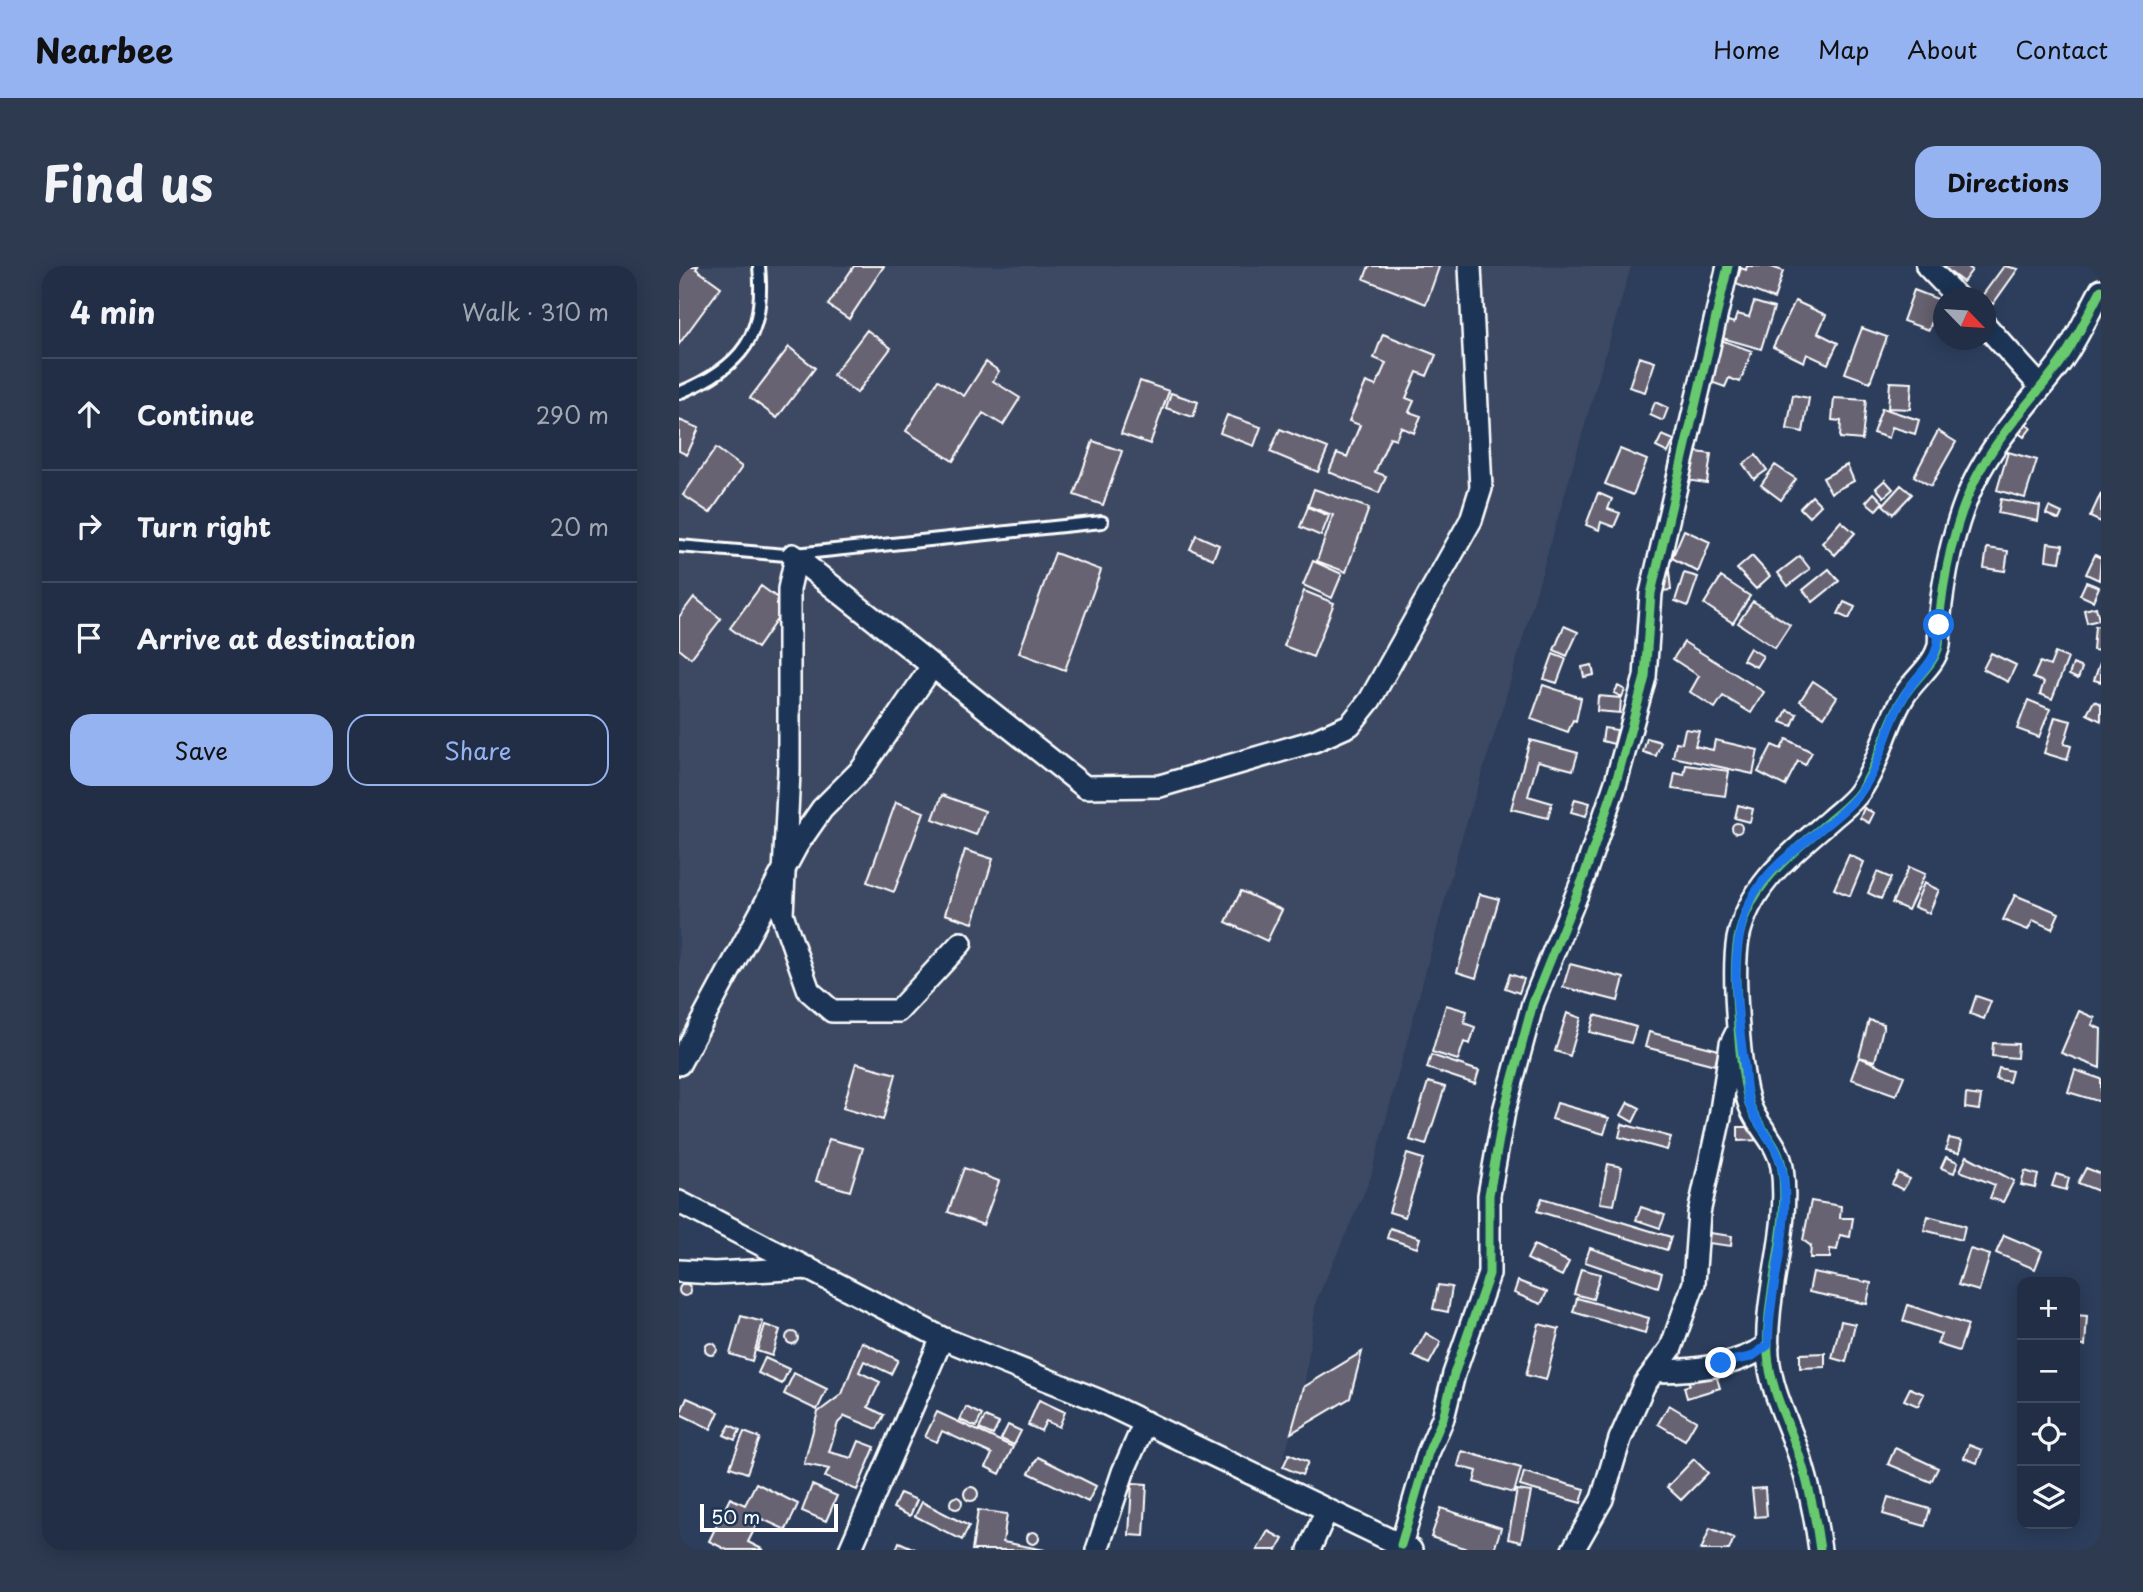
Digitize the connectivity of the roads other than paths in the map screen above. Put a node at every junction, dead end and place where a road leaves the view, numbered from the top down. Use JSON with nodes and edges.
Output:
{"nodes":[{"id":1,"x":759,"y":266,"type":"edge"},
{"id":2,"x":1469,"y":266,"type":"edge"},
{"id":3,"x":1728,"y":266,"type":"edge"},
{"id":4,"x":1927,"y":266,"type":"edge"},
{"id":5,"x":1947,"y":287,"type":"edge"},
{"id":6,"x":2101,"y":290,"type":"edge"},
{"id":7,"x":1996,"y":337,"type":"edge"},
{"id":8,"x":2041,"y":387,"type":"junction"},
{"id":9,"x":679,"y":393,"type":"edge"},
{"id":10,"x":1102,"y":522,"type":"dead end"},
{"id":11,"x":681,"y":542,"type":"edge"},
{"id":12,"x":794,"y":556,"type":"junction"},
{"id":13,"x":931,"y":668,"type":"junction"},
{"id":14,"x":785,"y":867,"type":"junction"},
{"id":15,"x":961,"y":943,"type":"dead end"},
{"id":16,"x":1740,"y":1027,"type":"junction"},
{"id":17,"x":679,"y":1064,"type":"edge"},
{"id":18,"x":679,"y":1202,"type":"edge"},
{"id":19,"x":810,"y":1268,"type":"junction"},
{"id":20,"x":679,"y":1271,"type":"edge"},
{"id":21,"x":942,"y":1338,"type":"junction"},
{"id":22,"x":1768,"y":1345,"type":"junction"},
{"id":23,"x":1655,"y":1371,"type":"junction"},
{"id":24,"x":1145,"y":1422,"type":"junction"},
{"id":25,"x":1327,"y":1510,"type":"junction"},
{"id":26,"x":1406,"y":1547,"type":"edge"},
{"id":27,"x":851,"y":1550,"type":"edge"},
{"id":28,"x":1097,"y":1550,"type":"edge"},
{"id":29,"x":1309,"y":1550,"type":"edge"},
{"id":30,"x":1573,"y":1550,"type":"edge"},
{"id":31,"x":1821,"y":1550,"type":"edge"}],
"edges":[{"from":1,"to":9,"type":"lane"},
{"from":2,"to":13,"type":"street"},
{"from":3,"to":26,"type":"street"},
{"from":4,"to":5,"type":"street"},
{"from":6,"to":8,"type":"street"},
{"from":7,"to":8,"type":"street"},
{"from":8,"to":16,"type":"street"},
{"from":10,"to":12,"type":"lane"},
{"from":11,"to":12,"type":"lane"},
{"from":12,"to":13,"type":"street"},
{"from":12,"to":14,"type":"street"},
{"from":13,"to":14,"type":"street"},
{"from":14,"to":15,"type":"street"},
{"from":14,"to":17,"type":"street"},
{"from":16,"to":22,"type":"street"},
{"from":16,"to":23,"type":"street"},
{"from":18,"to":19,"type":"street"},
{"from":19,"to":20,"type":"street"},
{"from":19,"to":21,"type":"street"},
{"from":21,"to":24,"type":"street"},
{"from":21,"to":27,"type":"street"},
{"from":22,"to":23,"type":"street"},
{"from":22,"to":31,"type":"street"},
{"from":23,"to":30,"type":"street"},
{"from":24,"to":25,"type":"street"},
{"from":24,"to":28,"type":"street"},
{"from":25,"to":26,"type":"street"},
{"from":25,"to":29,"type":"street"}]}
